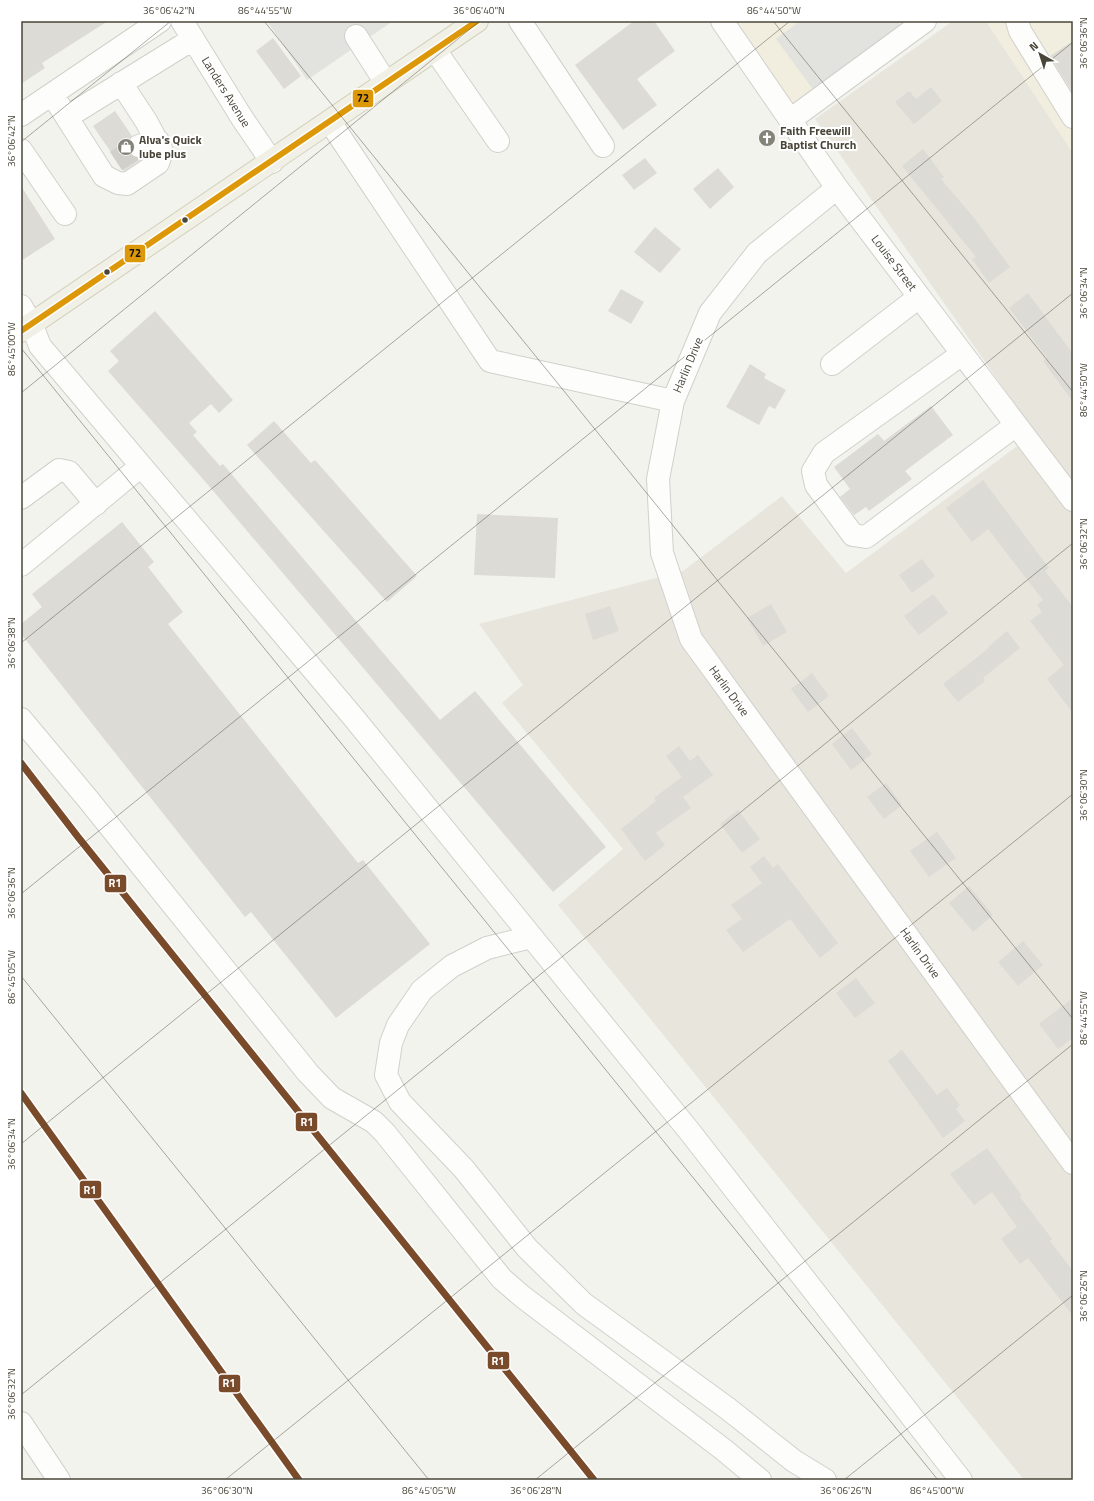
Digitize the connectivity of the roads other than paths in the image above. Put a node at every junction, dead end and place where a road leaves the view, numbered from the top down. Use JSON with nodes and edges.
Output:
{"nodes":[{"id":1,"x":160,"y":21,"type":"edge"},
{"id":2,"x":477,"y":21,"type":"edge"},
{"id":3,"x":520,"y":21,"type":"edge"},
{"id":4,"x":722,"y":21,"type":"edge"},
{"id":5,"x":925,"y":21,"type":"edge"},
{"id":6,"x":1018,"y":21,"type":"edge"},
{"id":7,"x":187,"y":30,"type":"edge"},
{"id":8,"x":356,"y":36,"type":"dead end"},
{"id":9,"x":435,"y":50,"type":"junction"},
{"id":10,"x":121,"y":83,"type":"junction"},
{"id":11,"x":386,"y":83,"type":"junction"},
{"id":12,"x":52,"y":94,"type":"junction"},
{"id":13,"x":21,"y":115,"type":"edge"},
{"id":14,"x":67,"y":117,"type":"junction"},
{"id":15,"x":1073,"y":117,"type":"edge"},
{"id":16,"x":790,"y":120,"type":"junction"},
{"id":17,"x":330,"y":122,"type":"junction"},
{"id":18,"x":498,"y":141,"type":"dead end"},
{"id":19,"x":603,"y":146,"type":"dead end"},
{"id":20,"x":21,"y":150,"type":"edge"},
{"id":21,"x":272,"y":162,"type":"junction"},
{"id":22,"x":837,"y":188,"type":"junction"},
{"id":23,"x":65,"y":214,"type":"dead end"},
{"id":24,"x":919,"y":296,"type":"junction"},
{"id":25,"x":24,"y":320,"type":"edge"},
{"id":26,"x":962,"y":354,"type":"junction"},
{"id":27,"x":832,"y":364,"type":"dead end"},
{"id":28,"x":673,"y":401,"type":"junction"},
{"id":29,"x":1016,"y":425,"type":"junction"},
{"id":30,"x":141,"y":466,"type":"junction"},
{"id":31,"x":21,"y":498,"type":"edge"},
{"id":32,"x":1073,"y":500,"type":"edge"},
{"id":33,"x":96,"y":504,"type":"junction"},
{"id":34,"x":21,"y":565,"type":"edge"},
{"id":35,"x":21,"y":719,"type":"edge"},
{"id":36,"x":531,"y":937,"type":"junction"},
{"id":37,"x":1073,"y":1163,"type":"edge"},
{"id":38,"x":21,"y":1423,"type":"edge"},
{"id":39,"x":59,"y":1480,"type":"edge"},
{"id":40,"x":760,"y":1480,"type":"edge"},
{"id":41,"x":825,"y":1480,"type":"edge"},
{"id":42,"x":961,"y":1480,"type":"edge"}],
"edges":[{"from":1,"to":12,"type":"street"},
{"from":2,"to":9,"type":"main road"},
{"from":3,"to":19,"type":"street"},
{"from":4,"to":16,"type":"street","name":"Louise Street"},
{"from":5,"to":16,"type":"street"},
{"from":6,"to":15,"type":"street"},
{"from":7,"to":10,"type":"street"},
{"from":7,"to":21,"type":"street","name":"Landers Avenue"},
{"from":8,"to":11,"type":"street"},
{"from":9,"to":11,"type":"main road"},
{"from":9,"to":18,"type":"street"},
{"from":10,"to":14,"type":"street"},
{"from":10,"to":14,"type":"street"},
{"from":11,"to":17,"type":"main road"},
{"from":12,"to":13,"type":"street"},
{"from":12,"to":14,"type":"street"},
{"from":16,"to":22,"type":"street","name":"Louise Street"},
{"from":17,"to":21,"type":"main road"},
{"from":17,"to":28,"type":"street"},
{"from":20,"to":23,"type":"street"},
{"from":21,"to":25,"type":"main road"},
{"from":22,"to":24,"type":"street","name":"Louise Street"},
{"from":22,"to":28,"type":"street","name":"Harlin Drive"},
{"from":24,"to":26,"type":"street","name":"Louise Street"},
{"from":24,"to":27,"type":"street"},
{"from":25,"to":30,"type":"street"},
{"from":26,"to":29,"type":"street","name":"Louise Street"},
{"from":26,"to":29,"type":"street"},
{"from":28,"to":37,"type":"street","name":"Harlin Drive"},
{"from":29,"to":32,"type":"street","name":"Louise Street"},
{"from":30,"to":33,"type":"street"},
{"from":30,"to":36,"type":"street"},
{"from":31,"to":33,"type":"street"},
{"from":33,"to":34,"type":"street"},
{"from":35,"to":40,"type":"street"},
{"from":36,"to":41,"type":"street"},
{"from":36,"to":42,"type":"street"},
{"from":38,"to":39,"type":"street"}]}
